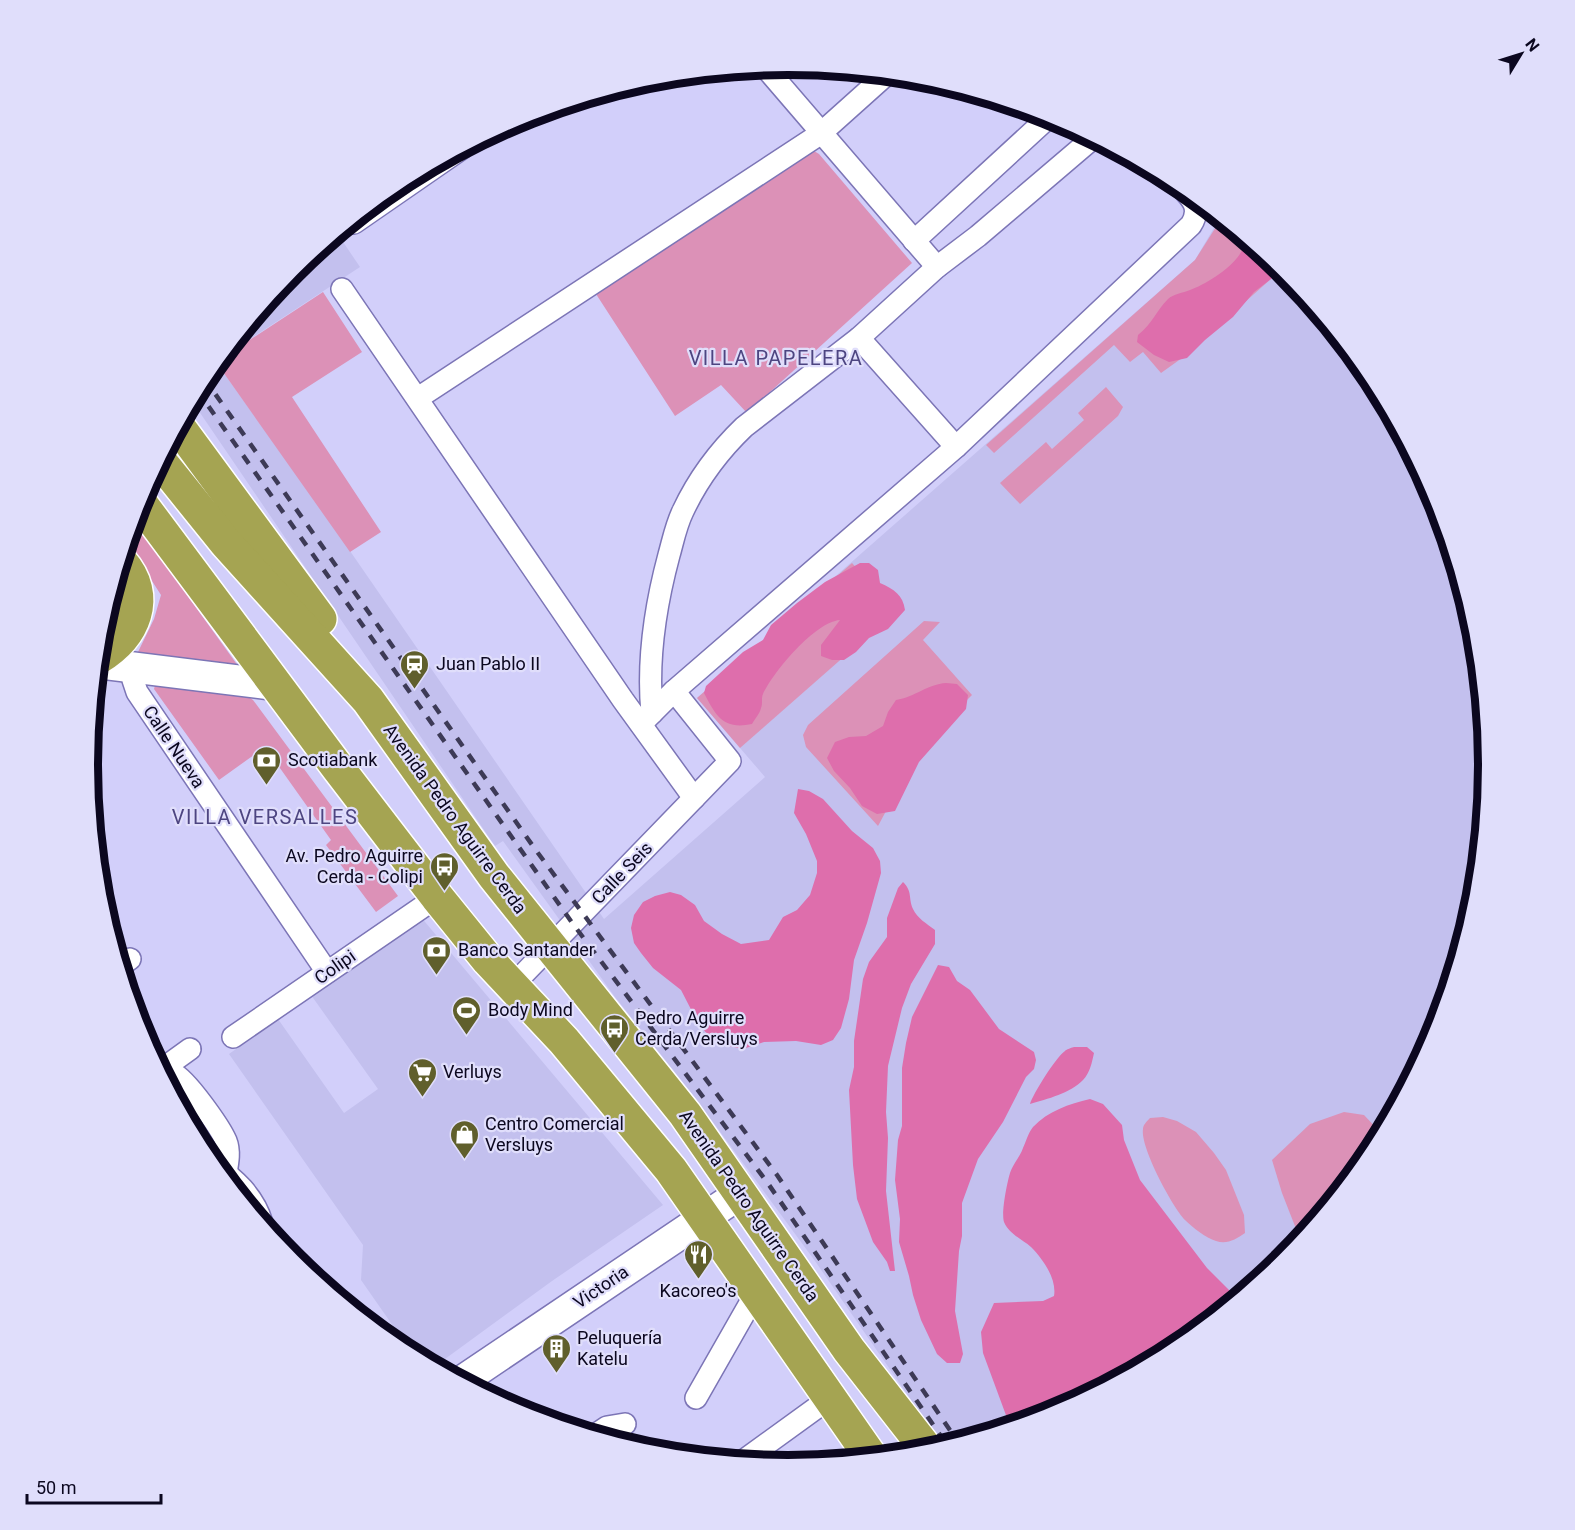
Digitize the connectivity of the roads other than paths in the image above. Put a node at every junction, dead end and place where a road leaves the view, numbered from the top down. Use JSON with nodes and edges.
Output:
{"nodes":[{"id":1,"x":772,"y":75,"type":"edge"},
{"id":2,"x":879,"y":81,"type":"edge"},
{"id":3,"x":1041,"y":124,"type":"edge"},
{"id":4,"x":820,"y":134,"type":"junction"},
{"id":5,"x":1087,"y":143,"type":"edge"},
{"id":6,"x":1197,"y":210,"type":"edge"},
{"id":7,"x":914,"y":241,"type":"junction"},
{"id":8,"x":937,"y":267,"type":"junction"},
{"id":9,"x":342,"y":289,"type":"dead end"},
{"id":10,"x":859,"y":338,"type":"junction"},
{"id":11,"x":418,"y":398,"type":"junction"},
{"id":12,"x":183,"y":433,"type":"edge"},
{"id":13,"x":956,"y":447,"type":"junction"},
{"id":14,"x":165,"y":468,"type":"edge"},
{"id":15,"x":145,"y":515,"type":"edge"},
{"id":16,"x":126,"y":569,"type":"edge"},
{"id":17,"x":107,"y":651,"type":"edge"},
{"id":18,"x":105,"y":664,"type":"edge"},
{"id":19,"x":134,"y":667,"type":"junction"},
{"id":20,"x":275,"y":685,"type":"junction"},
{"id":21,"x":674,"y":691,"type":"junction"},
{"id":22,"x":368,"y":700,"type":"junction"},
{"id":23,"x":646,"y":719,"type":"junction"},
{"id":24,"x":694,"y":798,"type":"junction"},
{"id":25,"x":437,"y":897,"type":"junction"},
{"id":26,"x":551,"y":946,"type":"junction"},
{"id":27,"x":327,"y":972,"type":"junction"},
{"id":28,"x":513,"y":986,"type":"junction"},
{"id":29,"x":233,"y":1037,"type":"dead end"},
{"id":30,"x":190,"y":1049,"type":"dead end"},
{"id":31,"x":168,"y":1068,"type":"edge"},
{"id":32,"x":171,"y":1074,"type":"edge"},
{"id":33,"x":223,"y":1160,"type":"edge"},
{"id":34,"x":741,"y":1193,"type":"junction"},
{"id":35,"x":705,"y":1217,"type":"junction"},
{"id":36,"x":757,"y":1292,"type":"junction"},
{"id":37,"x":468,"y":1377,"type":"edge"},
{"id":38,"x":696,"y":1398,"type":"dead end"},
{"id":39,"x":830,"y":1398,"type":"junction"},
{"id":40,"x":625,"y":1424,"type":"dead end"},
{"id":41,"x":603,"y":1429,"type":"edge"},
{"id":42,"x":921,"y":1442,"type":"edge"},
{"id":43,"x":866,"y":1450,"type":"edge"},
{"id":44,"x":752,"y":1454,"type":"edge"}],
"edges":[{"from":1,"to":4,"type":"street"},
{"from":2,"to":4,"type":"street"},
{"from":3,"to":7,"type":"street"},
{"from":4,"to":7,"type":"street"},
{"from":4,"to":11,"type":"street"},
{"from":5,"to":8,"type":"street"},
{"from":6,"to":13,"type":"street"},
{"from":7,"to":8,"type":"street"},
{"from":8,"to":10,"type":"street"},
{"from":9,"to":11,"type":"street"},
{"from":10,"to":13,"type":"street"},
{"from":10,"to":23,"type":"street"},
{"from":11,"to":23,"type":"street"},
{"from":12,"to":22,"type":"highway"},
{"from":13,"to":21,"type":"street"},
{"from":14,"to":22,"type":"highway","name":"Avenida Pedro Aguirre Cerda"},
{"from":15,"to":20,"type":"highway"},
{"from":16,"to":17,"type":"highway"},
{"from":18,"to":19,"type":"street"},
{"from":19,"to":20,"type":"street"},
{"from":19,"to":27,"type":"street","name":"Calle Nueva"},
{"from":20,"to":25,"type":"highway"},
{"from":21,"to":23,"type":"street"},
{"from":21,"to":24,"type":"street","name":"Calle Seis"},
{"from":22,"to":26,"type":"highway","name":"Avenida Pedro Aguirre Cerda"},
{"from":23,"to":24,"type":"street"},
{"from":24,"to":26,"type":"street","name":"Calle Seis"},
{"from":25,"to":27,"type":"street","name":"Colipi"},
{"from":25,"to":28,"type":"highway"},
{"from":26,"to":28,"type":"street","name":"Calle Seis"},
{"from":26,"to":34,"type":"highway","name":"Avenida Pedro Aguirre Cerda"},
{"from":27,"to":29,"type":"street","name":"Colipi"},
{"from":28,"to":35,"type":"highway"},
{"from":30,"to":31,"type":"street"},
{"from":32,"to":33,"type":"street"},
{"from":34,"to":35,"type":"street","name":"Victoria"},
{"from":34,"to":42,"type":"highway","name":"Avenida Pedro Aguirre Cerda"},
{"from":35,"to":36,"type":"highway"},
{"from":35,"to":37,"type":"street","name":"Victoria"},
{"from":36,"to":38,"type":"street"},
{"from":36,"to":39,"type":"highway"},
{"from":39,"to":43,"type":"highway"},
{"from":39,"to":44,"type":"street"},
{"from":40,"to":41,"type":"street"}]}
